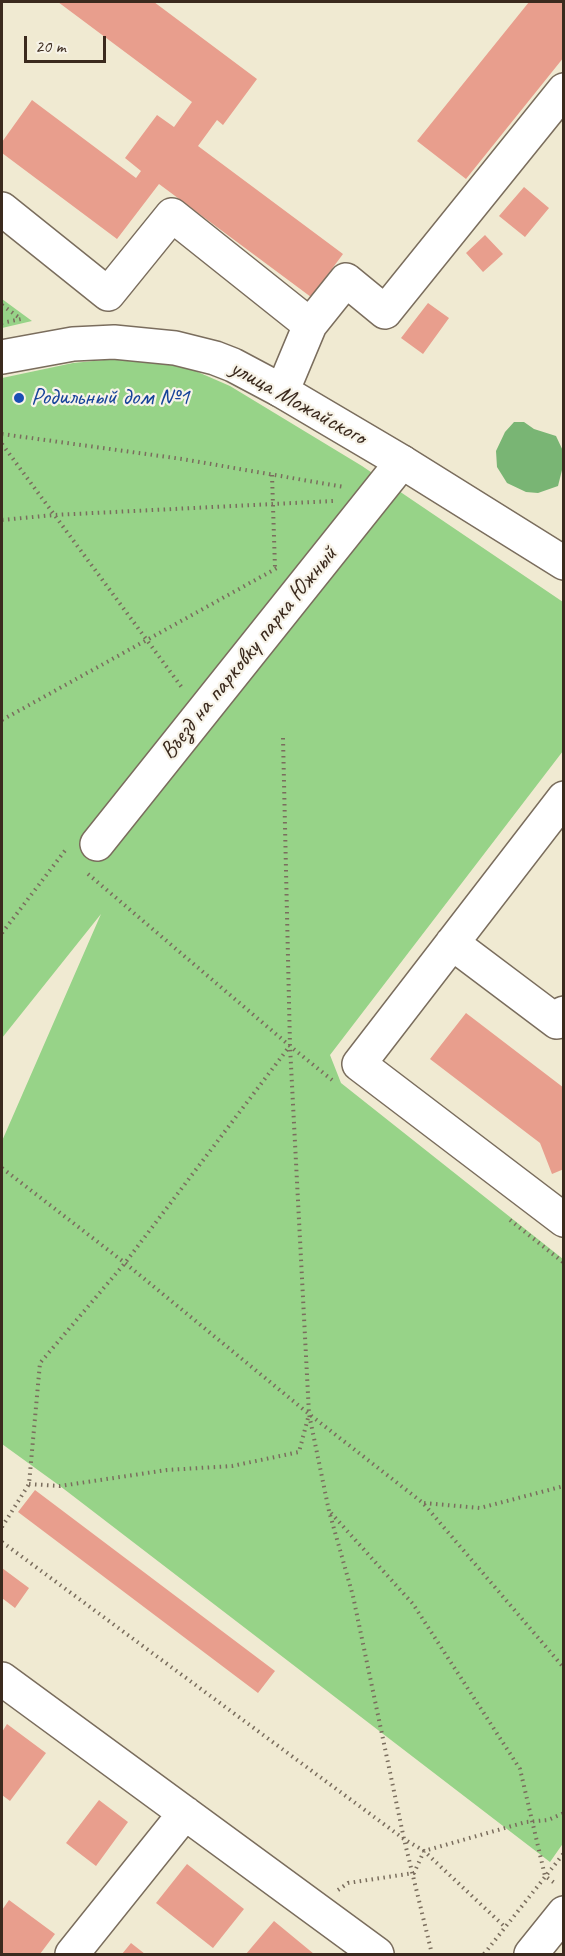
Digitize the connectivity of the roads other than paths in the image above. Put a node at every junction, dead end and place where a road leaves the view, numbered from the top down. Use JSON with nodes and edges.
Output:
{"nodes":[{"id":1,"x":564,"y":90,"type":"edge"},
{"id":2,"x":2,"y":209,"type":"edge"},
{"id":3,"x":310,"y":325,"type":"junction"},
{"id":4,"x":2,"y":357,"type":"edge"},
{"id":5,"x":280,"y":390,"type":"junction"},
{"id":6,"x":402,"y":462,"type":"junction"},
{"id":7,"x":564,"y":563,"type":"edge"},
{"id":8,"x":564,"y":798,"type":"edge"},
{"id":9,"x":83,"y":858,"type":"road end"},
{"id":10,"x":452,"y":943,"type":"junction"},
{"id":11,"x":564,"y":1013,"type":"edge"},
{"id":12,"x":564,"y":1220,"type":"edge"},
{"id":13,"x":2,"y":1679,"type":"edge"},
{"id":14,"x":185,"y":1813,"type":"junction"},
{"id":15,"x":564,"y":1913,"type":"edge"},
{"id":16,"x":72,"y":1954,"type":"edge"},
{"id":17,"x":377,"y":1954,"type":"edge"},
{"id":18,"x":531,"y":1954,"type":"edge"}],
"edges":[{"from":1,"to":3,"type":"main road"},
{"from":2,"to":3,"type":"main road"},
{"from":3,"to":5,"type":"main road"},
{"from":4,"to":5,"type":"main road","name":"улица Можайского"},
{"from":5,"to":6,"type":"main road","name":"улица Можайского"},
{"from":6,"to":7,"type":"main road","name":"улица Можайского"},
{"from":6,"to":9,"type":"main road","name":"Въезд на парковку парка Южный"},
{"from":8,"to":10,"type":"main road"},
{"from":10,"to":11,"type":"main road"},
{"from":10,"to":12,"type":"main road"},
{"from":13,"to":14,"type":"main road"},
{"from":14,"to":16,"type":"main road"},
{"from":14,"to":17,"type":"main road"},
{"from":15,"to":18,"type":"main road"}]}
